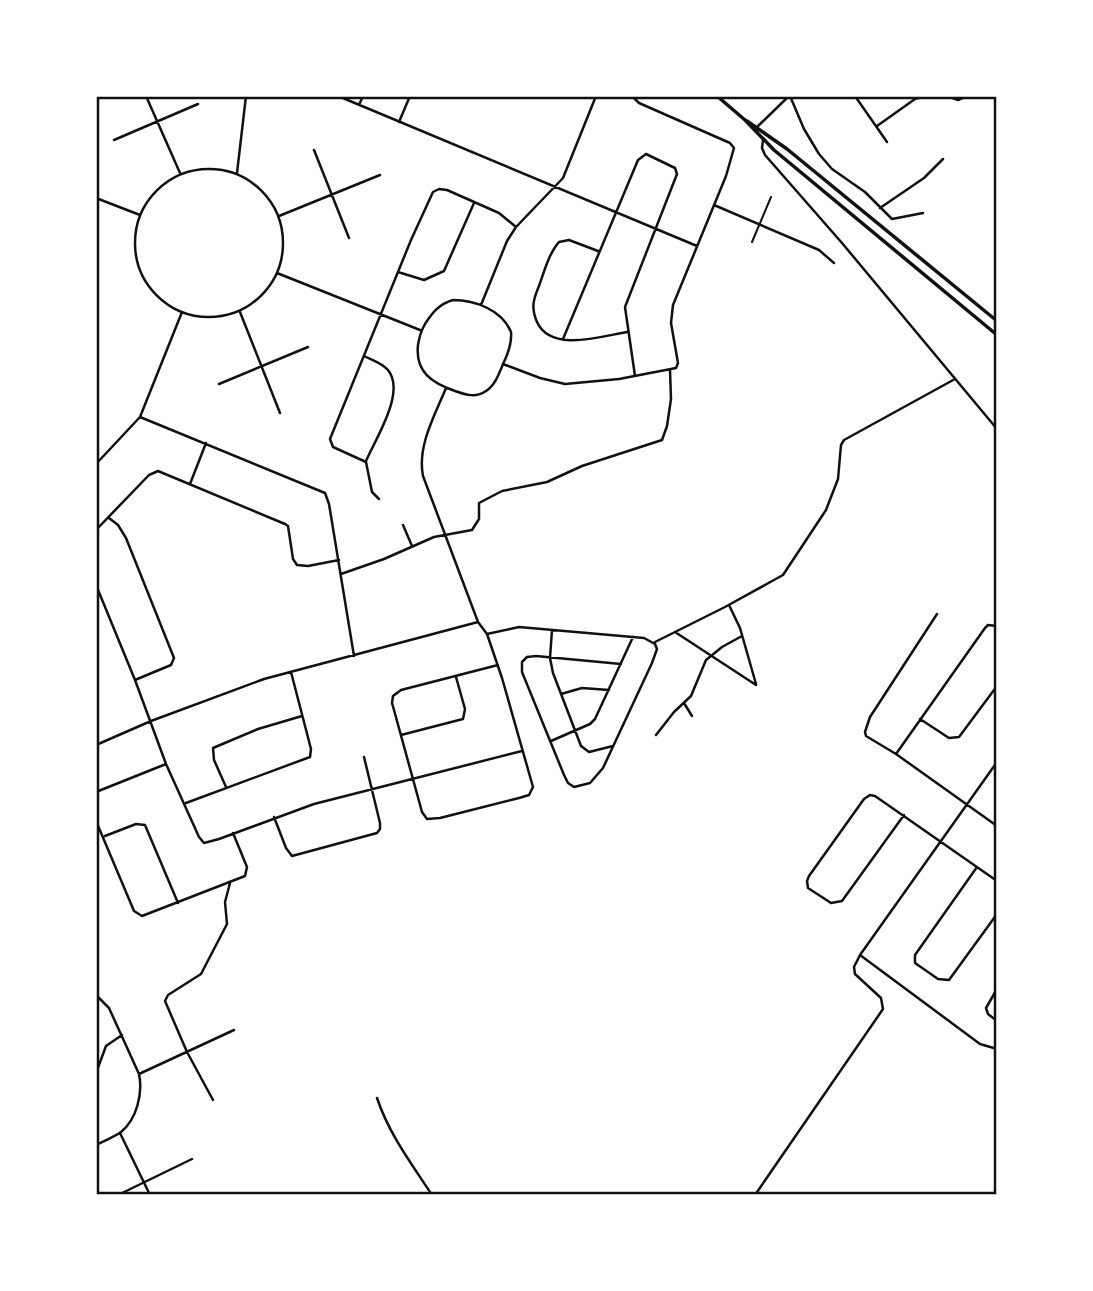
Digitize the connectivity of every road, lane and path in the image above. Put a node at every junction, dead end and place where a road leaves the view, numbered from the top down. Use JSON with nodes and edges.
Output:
{"nodes":[{"id":1,"x":146,"y":96,"type":"edge"},
{"id":2,"x":246,"y":96,"type":"edge"},
{"id":3,"x":338,"y":96,"type":"edge"},
{"id":4,"x":363,"y":96,"type":"edge"},
{"id":5,"x":410,"y":96,"type":"edge"},
{"id":6,"x":596,"y":96,"type":"edge"},
{"id":7,"x":632,"y":96,"type":"edge"},
{"id":8,"x":717,"y":96,"type":"edge"},
{"id":9,"x":789,"y":96,"type":"edge"},
{"id":10,"x":855,"y":96,"type":"edge"},
{"id":11,"x":925,"y":96,"type":"edge"},
{"id":12,"x":947,"y":96,"type":"edge"},
{"id":13,"x":967,"y":96,"type":"edge"},
{"id":14,"x":198,"y":104,"type":"dead end"},
{"id":15,"x":359,"y":105,"type":"junction"},
{"id":16,"x":157,"y":122,"type":"junction"},
{"id":17,"x":398,"y":122,"type":"junction"},
{"id":18,"x":877,"y":126,"type":"junction"},
{"id":19,"x":755,"y":128,"type":"junction"},
{"id":20,"x":114,"y":140,"type":"dead end"},
{"id":21,"x":763,"y":140,"type":"junction"},
{"id":22,"x":887,"y":142,"type":"dead end"},
{"id":23,"x":314,"y":150,"type":"dead end"},
{"id":24,"x":943,"y":159,"type":"dead end"},
{"id":25,"x":237,"y":173,"type":"junction"},
{"id":26,"x":180,"y":174,"type":"junction"},
{"id":27,"x":380,"y":175,"type":"dead end"},
{"id":28,"x":555,"y":187,"type":"junction"},
{"id":29,"x":332,"y":195,"type":"junction"},
{"id":30,"x":771,"y":197,"type":"dead end"},
{"id":31,"x":96,"y":198,"type":"edge"},
{"id":32,"x":474,"y":203,"type":"junction"},
{"id":33,"x":715,"y":205,"type":"junction"},
{"id":34,"x":880,"y":208,"type":"junction"},
{"id":35,"x":615,"y":212,"type":"junction"},
{"id":36,"x":923,"y":213,"type":"dead end"},
{"id":37,"x":140,"y":215,"type":"junction"},
{"id":38,"x":279,"y":216,"type":"junction"},
{"id":39,"x":759,"y":225,"type":"junction"},
{"id":40,"x":516,"y":227,"type":"junction"},
{"id":41,"x":655,"y":228,"type":"junction"},
{"id":42,"x":349,"y":238,"type":"dead end"},
{"id":43,"x":752,"y":242,"type":"dead end"},
{"id":44,"x":697,"y":246,"type":"junction"},
{"id":45,"x":598,"y":251,"type":"junction"},
{"id":46,"x":834,"y":264,"type":"dead end"},
{"id":47,"x":398,"y":272,"type":"junction"},
{"id":48,"x":277,"y":273,"type":"junction"},
{"id":49,"x":481,"y":305,"type":"junction"},
{"id":50,"x":239,"y":311,"type":"junction"},
{"id":51,"x":182,"y":312,"type":"junction"},
{"id":52,"x":380,"y":314,"type":"junction"},
{"id":53,"x":997,"y":321,"type":"edge"},
{"id":54,"x":421,"y":330,"type":"junction"},
{"id":55,"x":627,"y":332,"type":"junction"},
{"id":56,"x":997,"y":335,"type":"edge"},
{"id":57,"x":563,"y":339,"type":"junction"},
{"id":58,"x":308,"y":347,"type":"dead end"},
{"id":59,"x":364,"y":356,"type":"junction"},
{"id":60,"x":503,"y":364,"type":"junction"},
{"id":61,"x":261,"y":366,"type":"junction"},
{"id":62,"x":670,"y":370,"type":"junction"},
{"id":63,"x":635,"y":376,"type":"junction"},
{"id":64,"x":955,"y":379,"type":"junction"},
{"id":65,"x":219,"y":384,"type":"dead end"},
{"id":66,"x":446,"y":388,"type":"junction"},
{"id":67,"x":280,"y":413,"type":"dead end"},
{"id":68,"x":140,"y":416,"type":"junction"},
{"id":69,"x":997,"y":429,"type":"edge"},
{"id":70,"x":206,"y":443,"type":"junction"},
{"id":71,"x":366,"y":461,"type":"junction"},
{"id":72,"x":96,"y":464,"type":"edge"},
{"id":73,"x":190,"y":484,"type":"junction"},
{"id":74,"x":379,"y":499,"type":"dead end"},
{"id":75,"x":109,"y":518,"type":"junction"},
{"id":76,"x":403,"y":525,"type":"dead end"},
{"id":77,"x":96,"y":530,"type":"edge"},
{"id":78,"x":446,"y":535,"type":"junction"},
{"id":79,"x":412,"y":546,"type":"junction"},
{"id":80,"x":339,"y":560,"type":"junction"},
{"id":81,"x":341,"y":574,"type":"junction"},
{"id":82,"x":96,"y":585,"type":"edge"},
{"id":83,"x":729,"y":605,"type":"junction"},
{"id":84,"x":937,"y":614,"type":"dead end"},
{"id":85,"x":478,"y":622,"type":"junction"},
{"id":86,"x":997,"y":626,"type":"edge"},
{"id":87,"x":552,"y":630,"type":"junction"},
{"id":88,"x":675,"y":632,"type":"junction"},
{"id":89,"x":487,"y":634,"type":"junction"},
{"id":90,"x":742,"y":636,"type":"junction"},
{"id":91,"x":633,"y":637,"type":"junction"},
{"id":92,"x":654,"y":642,"type":"junction"},
{"id":93,"x":354,"y":656,"type":"junction"},
{"id":94,"x":710,"y":656,"type":"junction"},
{"id":95,"x":550,"y":658,"type":"junction"},
{"id":96,"x":621,"y":664,"type":"junction"},
{"id":97,"x":498,"y":665,"type":"junction"},
{"id":98,"x":291,"y":672,"type":"junction"},
{"id":99,"x":456,"y":677,"type":"junction"},
{"id":100,"x":135,"y":680,"type":"junction"},
{"id":101,"x":997,"y":686,"type":"edge"},
{"id":102,"x":609,"y":690,"type":"junction"},
{"id":103,"x":561,"y":694,"type":"junction"},
{"id":104,"x":684,"y":704,"type":"junction"},
{"id":105,"x":302,"y":716,"type":"junction"},
{"id":106,"x":692,"y":716,"type":"dead end"},
{"id":107,"x":920,"y":719,"type":"junction"},
{"id":108,"x":151,"y":721,"type":"junction"},
{"id":109,"x":575,"y":730,"type":"junction"},
{"id":110,"x":401,"y":735,"type":"junction"},
{"id":111,"x":656,"y":735,"type":"dead end"},
{"id":112,"x":551,"y":741,"type":"junction"},
{"id":113,"x":96,"y":744,"type":"edge"},
{"id":114,"x":613,"y":746,"type":"junction"},
{"id":115,"x":522,"y":751,"type":"junction"},
{"id":116,"x":896,"y":754,"type":"junction"},
{"id":117,"x":364,"y":757,"type":"dead end"},
{"id":118,"x":997,"y":762,"type":"edge"},
{"id":119,"x":166,"y":764,"type":"junction"},
{"id":120,"x":414,"y":778,"type":"junction"},
{"id":121,"x":226,"y":787,"type":"junction"},
{"id":122,"x":372,"y":789,"type":"junction"},
{"id":123,"x":96,"y":792,"type":"edge"},
{"id":124,"x":186,"y":803,"type":"junction"},
{"id":125,"x":967,"y":804,"type":"junction"},
{"id":126,"x":904,"y":815,"type":"junction"},
{"id":127,"x":274,"y":817,"type":"junction"},
{"id":128,"x":96,"y":821,"type":"edge"},
{"id":129,"x":997,"y":826,"type":"edge"},
{"id":130,"x":233,"y":834,"type":"junction"},
{"id":131,"x":105,"y":836,"type":"junction"},
{"id":132,"x":941,"y":841,"type":"junction"},
{"id":133,"x":977,"y":867,"type":"junction"},
{"id":134,"x":997,"y":881,"type":"edge"},
{"id":135,"x":231,"y":882,"type":"junction"},
{"id":136,"x":178,"y":903,"type":"junction"},
{"id":137,"x":997,"y":914,"type":"edge"},
{"id":138,"x":860,"y":955,"type":"junction"},
{"id":139,"x":997,"y":989,"type":"edge"},
{"id":140,"x":96,"y":995,"type":"edge"},
{"id":141,"x":997,"y":1021,"type":"edge"},
{"id":142,"x":234,"y":1030,"type":"dead end"},
{"id":143,"x":122,"y":1035,"type":"junction"},
{"id":144,"x":997,"y":1049,"type":"edge"},
{"id":145,"x":187,"y":1052,"type":"junction"},
{"id":146,"x":96,"y":1073,"type":"edge"},
{"id":147,"x":139,"y":1074,"type":"junction"},
{"id":148,"x":377,"y":1097,"type":"dead end"},
{"id":149,"x":213,"y":1100,"type":"dead end"},
{"id":150,"x":120,"y":1133,"type":"junction"},
{"id":151,"x":96,"y":1146,"type":"edge"},
{"id":152,"x":192,"y":1159,"type":"dead end"},
{"id":153,"x":144,"y":1182,"type":"junction"},
{"id":154,"x":118,"y":1195,"type":"edge"},
{"id":155,"x":150,"y":1195,"type":"edge"},
{"id":156,"x":432,"y":1195,"type":"edge"},
{"id":157,"x":754,"y":1195,"type":"edge"}],
"edges":[{"from":1,"to":16,"type":"street"},
{"from":2,"to":25,"type":"street"},
{"from":3,"to":15,"type":"street"},
{"from":4,"to":15,"type":"street"},
{"from":5,"to":17,"type":"street"},
{"from":6,"to":28,"type":"street"},
{"from":7,"to":33,"type":"street"},
{"from":8,"to":19,"type":"main road"},
{"from":9,"to":19,"type":"street"},
{"from":9,"to":34,"type":"street"},
{"from":10,"to":18,"type":"street"},
{"from":11,"to":18,"type":"street"},
{"from":12,"to":13,"type":"street"},
{"from":14,"to":16,"type":"street"},
{"from":15,"to":17,"type":"street"},
{"from":16,"to":20,"type":"street"},
{"from":16,"to":26,"type":"street"},
{"from":17,"to":28,"type":"street"},
{"from":18,"to":22,"type":"street"},
{"from":19,"to":21,"type":"main road"},
{"from":19,"to":53,"type":"main road"},
{"from":21,"to":56,"type":"main road"},
{"from":21,"to":64,"type":"street"},
{"from":23,"to":29,"type":"street"},
{"from":24,"to":34,"type":"street"},
{"from":25,"to":26,"type":"street"},
{"from":25,"to":38,"type":"street"},
{"from":26,"to":37,"type":"street"},
{"from":27,"to":29,"type":"street"},
{"from":28,"to":35,"type":"street"},
{"from":28,"to":40,"type":"street"},
{"from":29,"to":38,"type":"street"},
{"from":29,"to":42,"type":"street"},
{"from":30,"to":39,"type":"lane"},
{"from":31,"to":37,"type":"street"},
{"from":32,"to":40,"type":"street"},
{"from":32,"to":47,"type":"street"},
{"from":32,"to":47,"type":"street"},
{"from":33,"to":39,"type":"street"},
{"from":33,"to":44,"type":"street"},
{"from":34,"to":36,"type":"street"},
{"from":35,"to":41,"type":"street"},
{"from":35,"to":41,"type":"street"},
{"from":35,"to":45,"type":"street"},
{"from":37,"to":51,"type":"street"},
{"from":38,"to":48,"type":"street"},
{"from":39,"to":43,"type":"lane"},
{"from":39,"to":46,"type":"street"},
{"from":40,"to":49,"type":"street"},
{"from":41,"to":44,"type":"street"},
{"from":41,"to":55,"type":"street"},
{"from":44,"to":62,"type":"street"},
{"from":45,"to":57,"type":"street"},
{"from":45,"to":57,"type":"street"},
{"from":47,"to":52,"type":"street"},
{"from":48,"to":50,"type":"street"},
{"from":48,"to":52,"type":"street"},
{"from":49,"to":54,"type":"street"},
{"from":49,"to":60,"type":"street"},
{"from":50,"to":51,"type":"street"},
{"from":50,"to":61,"type":"street"},
{"from":51,"to":68,"type":"street"},
{"from":52,"to":54,"type":"street"},
{"from":52,"to":59,"type":"street"},
{"from":54,"to":66,"type":"street"},
{"from":55,"to":57,"type":"street"},
{"from":55,"to":63,"type":"street"},
{"from":58,"to":61,"type":"street"},
{"from":59,"to":71,"type":"street"},
{"from":59,"to":71,"type":"street"},
{"from":60,"to":63,"type":"street"},
{"from":60,"to":66,"type":"street"},
{"from":61,"to":65,"type":"street"},
{"from":61,"to":67,"type":"street"},
{"from":62,"to":63,"type":"street"},
{"from":62,"to":78,"type":"street"},
{"from":64,"to":69,"type":"street"},
{"from":64,"to":83,"type":"street"},
{"from":66,"to":78,"type":"street"},
{"from":68,"to":70,"type":"street"},
{"from":68,"to":72,"type":"street"},
{"from":70,"to":73,"type":"street"},
{"from":70,"to":80,"type":"street"},
{"from":71,"to":74,"type":"street"},
{"from":73,"to":75,"type":"street"},
{"from":73,"to":80,"type":"street"},
{"from":75,"to":77,"type":"street"},
{"from":75,"to":100,"type":"street"},
{"from":76,"to":79,"type":"street"},
{"from":78,"to":79,"type":"street"},
{"from":78,"to":85,"type":"street"},
{"from":79,"to":81,"type":"street"},
{"from":80,"to":81,"type":"street"},
{"from":81,"to":93,"type":"street"},
{"from":82,"to":100,"type":"street"},
{"from":83,"to":88,"type":"street"},
{"from":83,"to":90,"type":"street"},
{"from":84,"to":116,"type":"street"},
{"from":85,"to":89,"type":"street"},
{"from":85,"to":93,"type":"street"},
{"from":86,"to":107,"type":"street"},
{"from":87,"to":89,"type":"street"},
{"from":87,"to":91,"type":"street"},
{"from":87,"to":95,"type":"street"},
{"from":88,"to":92,"type":"street"},
{"from":88,"to":94,"type":"street"},
{"from":89,"to":97,"type":"street"},
{"from":90,"to":94,"type":"street"},
{"from":90,"to":94,"type":"street"},
{"from":91,"to":92,"type":"street"},
{"from":91,"to":96,"type":"street"},
{"from":92,"to":114,"type":"street"},
{"from":93,"to":98,"type":"street"},
{"from":94,"to":104,"type":"street"},
{"from":95,"to":96,"type":"street"},
{"from":95,"to":103,"type":"street"},
{"from":95,"to":112,"type":"street"},
{"from":96,"to":102,"type":"street"},
{"from":97,"to":99,"type":"street"},
{"from":97,"to":115,"type":"street"},
{"from":98,"to":105,"type":"street"},
{"from":98,"to":108,"type":"street"},
{"from":99,"to":110,"type":"street"},
{"from":99,"to":110,"type":"street"},
{"from":100,"to":108,"type":"street"},
{"from":101,"to":107,"type":"street"},
{"from":102,"to":103,"type":"street"},
{"from":102,"to":109,"type":"street"},
{"from":103,"to":109,"type":"street"},
{"from":104,"to":106,"type":"street"},
{"from":104,"to":111,"type":"street"},
{"from":105,"to":121,"type":"street"},
{"from":105,"to":121,"type":"street"},
{"from":107,"to":116,"type":"street"},
{"from":108,"to":113,"type":"street"},
{"from":108,"to":119,"type":"street"},
{"from":109,"to":112,"type":"street"},
{"from":109,"to":114,"type":"street"},
{"from":110,"to":120,"type":"street"},
{"from":112,"to":114,"type":"street"},
{"from":115,"to":120,"type":"street"},
{"from":115,"to":120,"type":"street"},
{"from":116,"to":125,"type":"street"},
{"from":117,"to":122,"type":"street"},
{"from":118,"to":125,"type":"street"},
{"from":119,"to":123,"type":"street"},
{"from":119,"to":124,"type":"street"},
{"from":120,"to":122,"type":"street"},
{"from":121,"to":124,"type":"street"},
{"from":122,"to":127,"type":"street"},
{"from":122,"to":127,"type":"street"},
{"from":124,"to":130,"type":"street"},
{"from":125,"to":129,"type":"street"},
{"from":125,"to":132,"type":"street"},
{"from":126,"to":126,"type":"street"},
{"from":126,"to":132,"type":"street"},
{"from":127,"to":130,"type":"street"},
{"from":128,"to":131,"type":"street"},
{"from":130,"to":135,"type":"street"},
{"from":131,"to":136,"type":"street"},
{"from":131,"to":136,"type":"street"},
{"from":132,"to":133,"type":"street"},
{"from":132,"to":138,"type":"street"},
{"from":133,"to":134,"type":"street"},
{"from":133,"to":137,"type":"street"},
{"from":135,"to":136,"type":"street"},
{"from":135,"to":145,"type":"street"},
{"from":138,"to":144,"type":"street"},
{"from":138,"to":157,"type":"street"},
{"from":139,"to":141,"type":"street"},
{"from":140,"to":143,"type":"street"},
{"from":142,"to":145,"type":"street"},
{"from":143,"to":146,"type":"street"},
{"from":143,"to":147,"type":"street"},
{"from":145,"to":147,"type":"street"},
{"from":145,"to":149,"type":"street"},
{"from":147,"to":150,"type":"street"},
{"from":148,"to":156,"type":"street"},
{"from":150,"to":151,"type":"street"},
{"from":150,"to":153,"type":"street"},
{"from":152,"to":153,"type":"street"},
{"from":153,"to":154,"type":"street"},
{"from":153,"to":155,"type":"street"}]}
